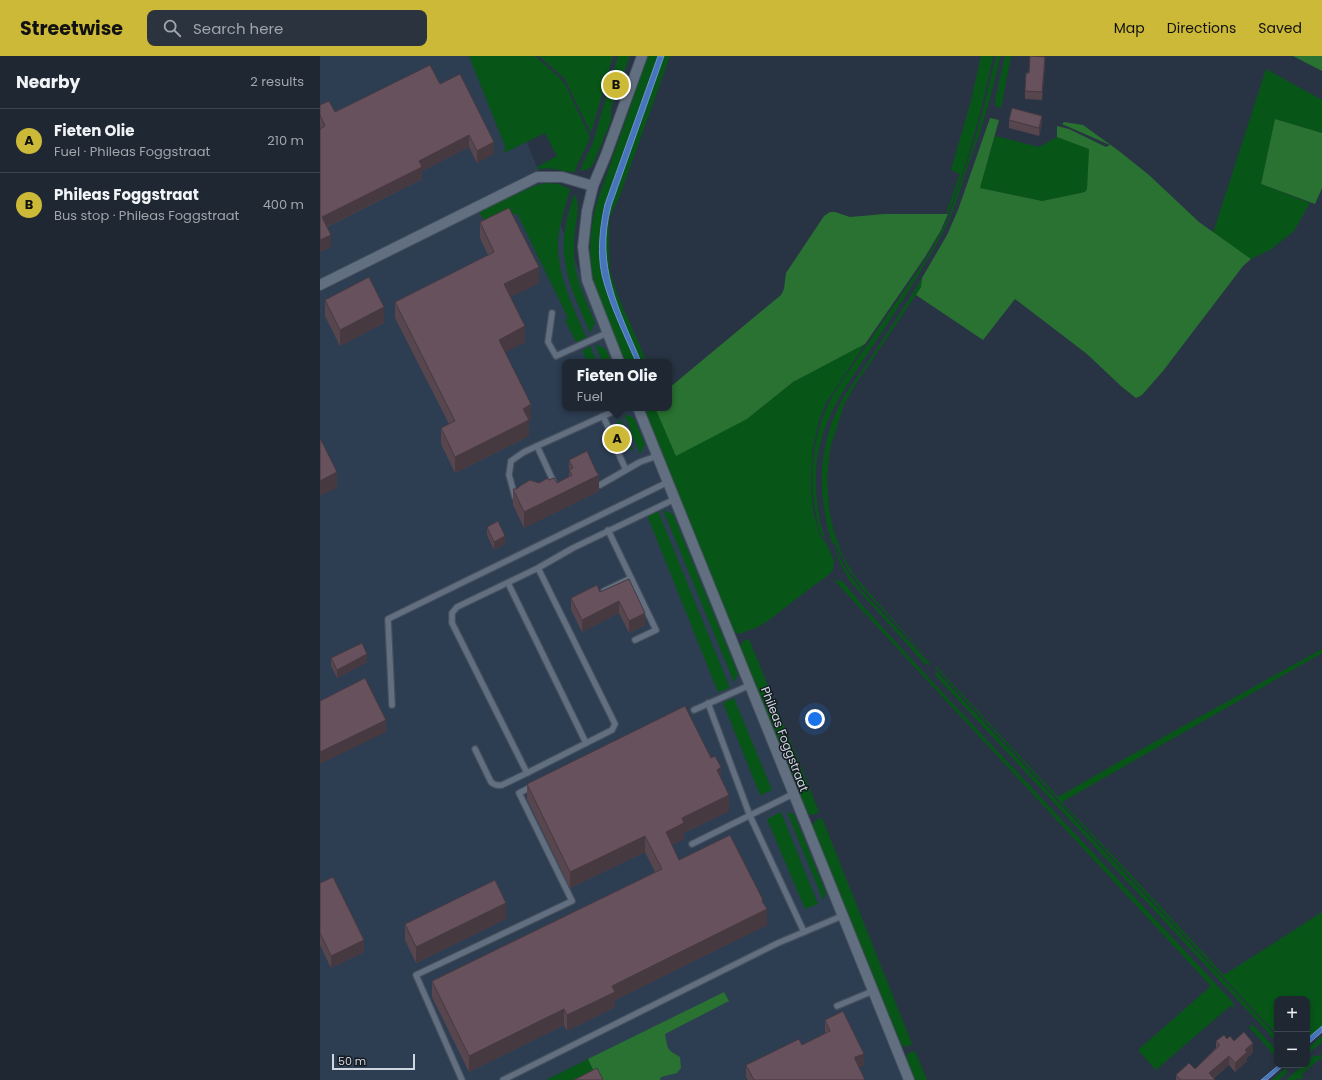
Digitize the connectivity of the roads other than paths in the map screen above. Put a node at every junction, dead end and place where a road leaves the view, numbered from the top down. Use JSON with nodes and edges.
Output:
{"nodes":[{"id":1,"x":642,"y":56,"type":"edge"},
{"id":2,"x":593,"y":186,"type":"junction"},
{"id":3,"x":320,"y":285,"type":"edge"},
{"id":4,"x":552,"y":313,"type":"dead end"},
{"id":5,"x":608,"y":333,"type":"junction"},
{"id":6,"x":618,"y":359,"type":"edge"},
{"id":7,"x":614,"y":411,"type":"edge"},
{"id":8,"x":639,"y":411,"type":"edge"},
{"id":9,"x":603,"y":416,"type":"junction"},
{"id":10,"x":608,"y":430,"type":"dead end"},
{"id":11,"x":537,"y":446,"type":"junction"},
{"id":12,"x":616,"y":448,"type":"dead end"},
{"id":13,"x":657,"y":456,"type":"junction"},
{"id":14,"x":626,"y":470,"type":"junction"},
{"id":15,"x":668,"y":482,"type":"junction"},
{"id":16,"x":556,"y":485,"type":"edge"},
{"id":17,"x":600,"y":485,"type":"edge"},
{"id":18,"x":674,"y":499,"type":"junction"},
{"id":19,"x":516,"y":501,"type":"edge"},
{"id":20,"x":608,"y":530,"type":"junction"},
{"id":21,"x":538,"y":568,"type":"junction"},
{"id":22,"x":631,"y":578,"type":"junction"},
{"id":23,"x":508,"y":583,"type":"junction"},
{"id":24,"x":602,"y":592,"type":"edge"},
{"id":25,"x":635,"y":640,"type":"dead end"},
{"id":26,"x":750,"y":685,"type":"junction"},
{"id":27,"x":708,"y":703,"type":"junction"},
{"id":28,"x":392,"y":705,"type":"dead end"},
{"id":29,"x":694,"y":710,"type":"dead end"},
{"id":30,"x":586,"y":743,"type":"junction"},
{"id":31,"x":475,"y":749,"type":"dead end"},
{"id":32,"x":526,"y":773,"type":"junction"},
{"id":33,"x":539,"y":783,"type":"edge"},
{"id":34,"x":793,"y":794,"type":"junction"},
{"id":35,"x":750,"y":816,"type":"junction"},
{"id":36,"x":692,"y":844,"type":"dead end"},
{"id":37,"x":842,"y":916,"type":"junction"},
{"id":38,"x":804,"y":932,"type":"junction"},
{"id":39,"x":873,"y":991,"type":"junction"},
{"id":40,"x":836,"y":1006,"type":"dead end"},
{"id":41,"x":462,"y":1080,"type":"edge"},
{"id":42,"x":503,"y":1080,"type":"edge"},
{"id":43,"x":909,"y":1080,"type":"edge"}],
"edges":[{"from":1,"to":2,"type":"street"},
{"from":2,"to":3,"type":"street"},
{"from":2,"to":5,"type":"street"},
{"from":4,"to":5,"type":"lane"},
{"from":5,"to":6,"type":"street"},
{"from":7,"to":9,"type":"lane"},
{"from":8,"to":13,"type":"street","name":"Phileas Foggstraat"},
{"from":9,"to":10,"type":"lane"},
{"from":9,"to":11,"type":"lane"},
{"from":11,"to":16,"type":"lane"},
{"from":11,"to":19,"type":"lane"},
{"from":12,"to":14,"type":"lane"},
{"from":13,"to":14,"type":"lane"},
{"from":13,"to":15,"type":"street","name":"Phileas Foggstraat"},
{"from":14,"to":17,"type":"lane"},
{"from":15,"to":18,"type":"street","name":"Phileas Foggstraat"},
{"from":15,"to":28,"type":"lane"},
{"from":18,"to":20,"type":"lane"},
{"from":18,"to":26,"type":"street","name":"Phileas Foggstraat"},
{"from":20,"to":21,"type":"lane"},
{"from":20,"to":22,"type":"lane"},
{"from":21,"to":23,"type":"lane"},
{"from":21,"to":30,"type":"lane"},
{"from":22,"to":24,"type":"lane"},
{"from":22,"to":25,"type":"lane"},
{"from":23,"to":30,"type":"lane"},
{"from":23,"to":32,"type":"lane"},
{"from":26,"to":27,"type":"lane"},
{"from":26,"to":34,"type":"street","name":"Phileas Foggstraat"},
{"from":27,"to":29,"type":"lane"},
{"from":27,"to":35,"type":"lane"},
{"from":30,"to":32,"type":"lane"},
{"from":31,"to":32,"type":"lane"},
{"from":33,"to":41,"type":"lane"},
{"from":34,"to":35,"type":"lane"},
{"from":34,"to":37,"type":"street","name":"Phileas Foggstraat"},
{"from":35,"to":36,"type":"lane"},
{"from":35,"to":38,"type":"lane"},
{"from":37,"to":38,"type":"lane"},
{"from":37,"to":39,"type":"street","name":"Phileas Foggstraat"},
{"from":38,"to":42,"type":"lane"},
{"from":39,"to":40,"type":"lane"},
{"from":39,"to":43,"type":"street","name":"Phileas Foggstraat"}]}
